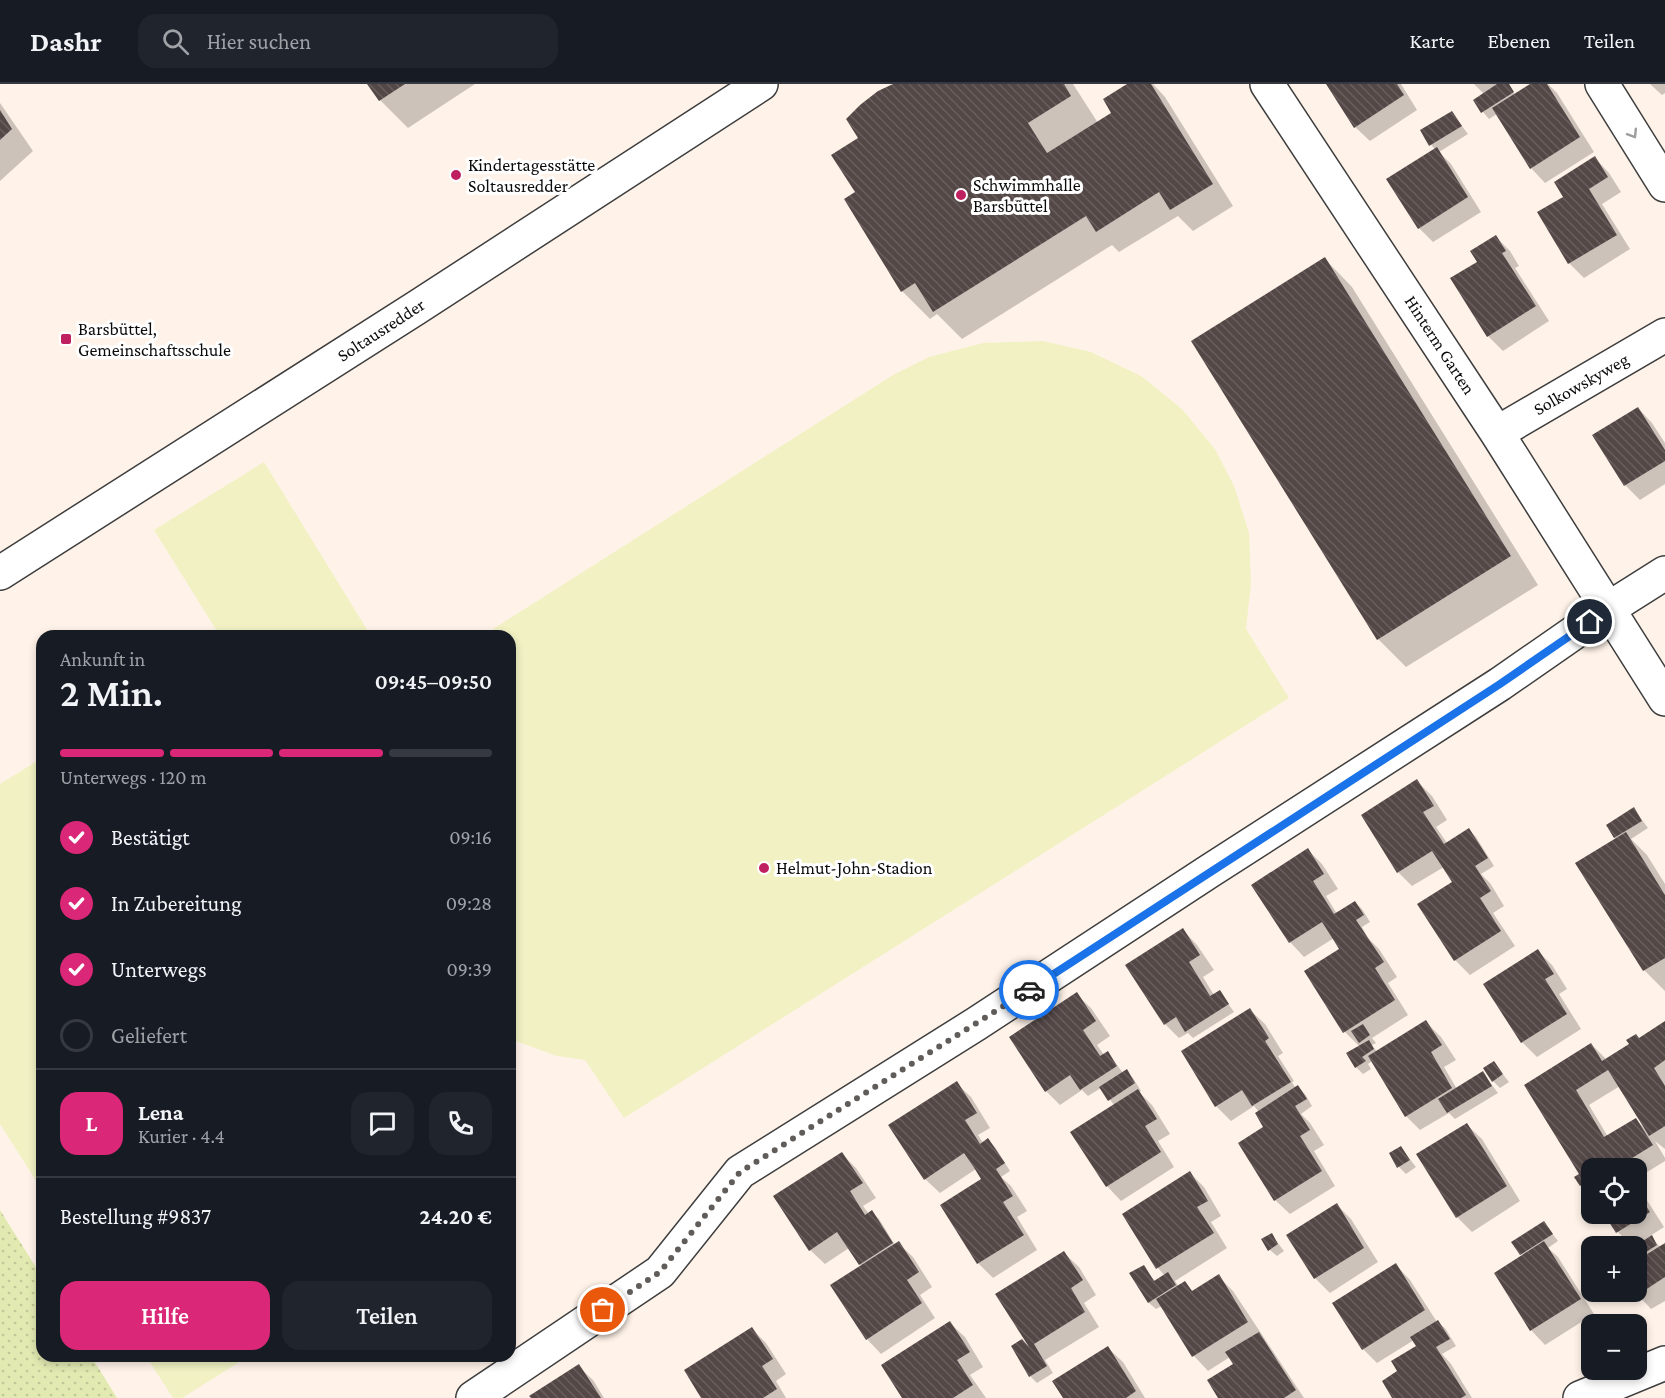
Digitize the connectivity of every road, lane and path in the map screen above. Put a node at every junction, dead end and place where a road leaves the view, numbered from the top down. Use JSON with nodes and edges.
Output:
{"nodes":[{"id":1,"x":761,"y":84,"type":"edge"},
{"id":2,"x":1267,"y":84,"type":"edge"},
{"id":3,"x":1602,"y":84,"type":"edge"},
{"id":4,"x":1665,"y":184,"type":"edge"},
{"id":5,"x":1665,"y":335,"type":"edge"},
{"id":6,"x":1497,"y":433,"type":"junction"},
{"id":7,"x":0,"y":573,"type":"edge"},
{"id":8,"x":1665,"y":573,"type":"edge"},
{"id":9,"x":1608,"y":609,"type":"junction"},
{"id":10,"x":1665,"y":699,"type":"edge"},
{"id":11,"x":1665,"y":1363,"type":"edge"},
{"id":12,"x":473,"y":1398,"type":"edge"},
{"id":13,"x":1580,"y":1398,"type":"edge"}],
"edges":[{"from":1,"to":7,"type":"street","name":"Soltausredder"},
{"from":2,"to":6,"type":"street","name":"Hinterm Garten"},
{"from":3,"to":4,"type":"street","one_way":true},
{"from":5,"to":6,"type":"street","name":"Solkowskyweg"},
{"from":6,"to":9,"type":"street","name":"Hinterm Garten"},
{"from":8,"to":9,"type":"street"},
{"from":9,"to":10,"type":"street","name":"Hinterm Garten"},
{"from":9,"to":12,"type":"street"},
{"from":11,"to":13,"type":"street"}]}
